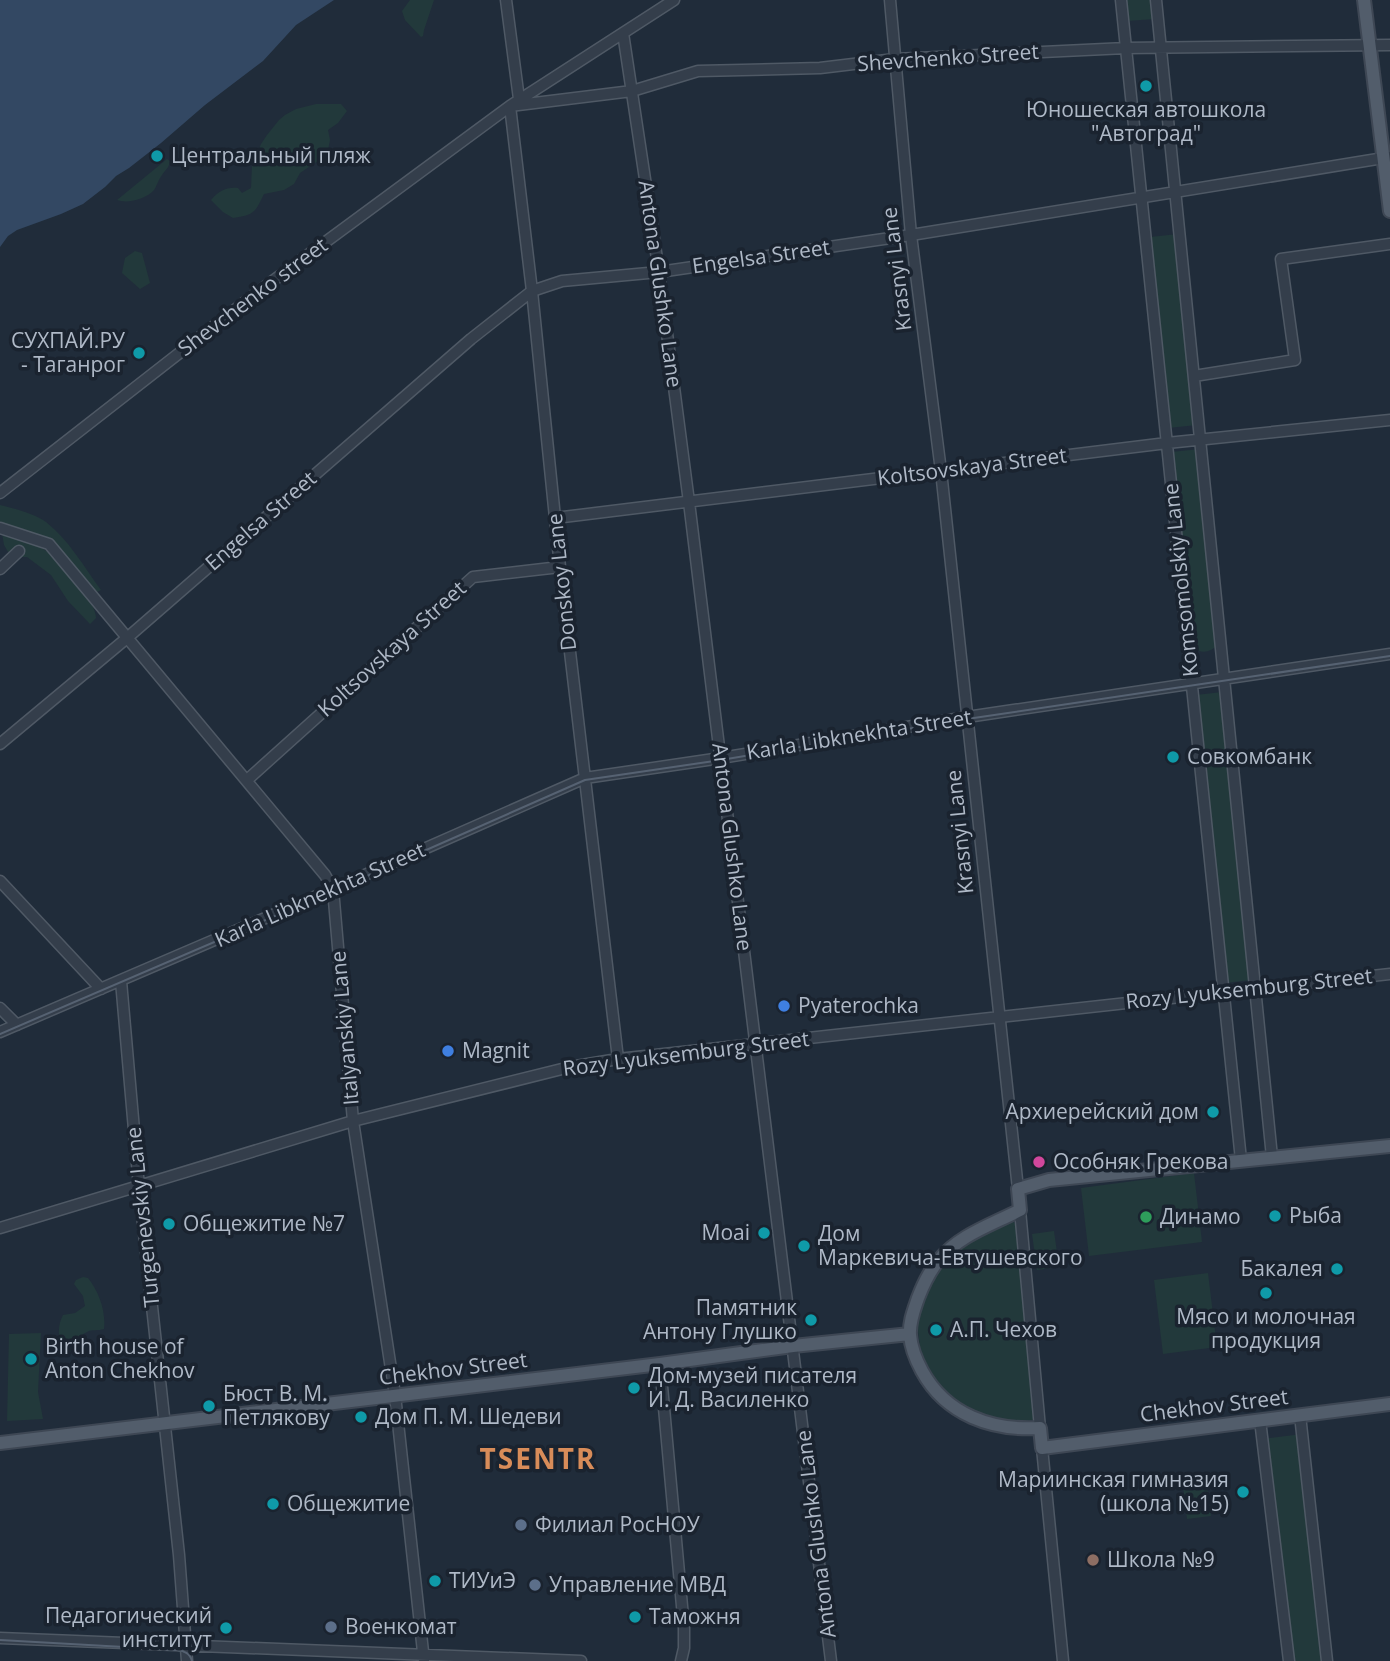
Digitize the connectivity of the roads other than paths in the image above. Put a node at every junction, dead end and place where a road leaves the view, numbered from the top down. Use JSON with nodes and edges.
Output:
{"nodes":[{"id":1,"x":506,"y":0,"type":"edge"},
{"id":2,"x":674,"y":0,"type":"edge"},
{"id":3,"x":890,"y":0,"type":"edge"},
{"id":4,"x":1121,"y":0,"type":"edge"},
{"id":5,"x":1157,"y":0,"type":"edge"},
{"id":6,"x":1364,"y":0,"type":"edge"},
{"id":7,"x":623,"y":33,"type":"junction"},
{"id":8,"x":1390,"y":45,"type":"edge"},
{"id":9,"x":1370,"y":46,"type":"junction"},
{"id":10,"x":1126,"y":48,"type":"junction"},
{"id":11,"x":1161,"y":49,"type":"junction"},
{"id":12,"x":895,"y":59,"type":"junction"},
{"id":13,"x":632,"y":91,"type":"junction"},
{"id":14,"x":514,"y":103,"type":"junction"},
{"id":15,"x":1387,"y":157,"type":"edge"},
{"id":16,"x":1176,"y":192,"type":"junction"},
{"id":17,"x":1142,"y":197,"type":"junction"},
{"id":18,"x":1390,"y":211,"type":"edge"},
{"id":19,"x":911,"y":235,"type":"junction"},
{"id":20,"x":1390,"y":244,"type":"edge"},
{"id":21,"x":659,"y":272,"type":"junction"},
{"id":22,"x":532,"y":290,"type":"junction"},
{"id":23,"x":1194,"y":376,"type":"junction"},
{"id":24,"x":1390,"y":420,"type":"edge"},
{"id":25,"x":1200,"y":440,"type":"junction"},
{"id":26,"x":1167,"y":443,"type":"junction"},
{"id":27,"x":940,"y":471,"type":"junction"},
{"id":28,"x":0,"y":493,"type":"edge"},
{"id":29,"x":689,"y":502,"type":"junction"},
{"id":30,"x":555,"y":518,"type":"junction"},
{"id":31,"x":0,"y":528,"type":"edge"},
{"id":32,"x":19,"y":551,"type":"dead end"},
{"id":33,"x":560,"y":567,"type":"junction"},
{"id":34,"x":0,"y":569,"type":"edge"},
{"id":35,"x":127,"y":638,"type":"junction"},
{"id":36,"x":1390,"y":654,"type":"edge"},
{"id":37,"x":1224,"y":680,"type":"junction"},
{"id":38,"x":1191,"y":684,"type":"junction"},
{"id":39,"x":967,"y":717,"type":"junction"},
{"id":40,"x":0,"y":744,"type":"edge"},
{"id":41,"x":721,"y":758,"type":"junction"},
{"id":42,"x":585,"y":778,"type":"junction"},
{"id":43,"x":247,"y":780,"type":"junction"},
{"id":44,"x":0,"y":881,"type":"edge"},
{"id":45,"x":333,"y":889,"type":"junction"},
{"id":46,"x":1390,"y":974,"type":"edge"},
{"id":47,"x":121,"y":981,"type":"junction"},
{"id":48,"x":1255,"y":988,"type":"junction"},
{"id":49,"x":101,"y":989,"type":"junction"},
{"id":50,"x":1223,"y":992,"type":"junction"},
{"id":51,"x":0,"y":1008,"type":"edge"},
{"id":52,"x":999,"y":1016,"type":"junction"},
{"id":53,"x":17,"y":1025,"type":"junction"},
{"id":54,"x":0,"y":1032,"type":"edge"},
{"id":55,"x":757,"y":1043,"type":"junction"},
{"id":56,"x":618,"y":1059,"type":"junction"},
{"id":57,"x":353,"y":1121,"type":"junction"},
{"id":58,"x":1390,"y":1146,"type":"edge"},
{"id":59,"x":1272,"y":1157,"type":"junction"},
{"id":60,"x":1241,"y":1160,"type":"junction"},
{"id":61,"x":139,"y":1187,"type":"junction"},
{"id":62,"x":1017,"y":1189,"type":"junction"},
{"id":63,"x":1020,"y":1210,"type":"junction"},
{"id":64,"x":0,"y":1228,"type":"edge"},
{"id":65,"x":910,"y":1334,"type":"junction"},
{"id":66,"x":793,"y":1346,"type":"junction"},
{"id":67,"x":660,"y":1364,"type":"junction"},
{"id":68,"x":395,"y":1395,"type":"junction"},
{"id":69,"x":1390,"y":1404,"type":"edge"},
{"id":70,"x":1300,"y":1415,"type":"junction"},
{"id":71,"x":1260,"y":1420,"type":"junction"},
{"id":72,"x":164,"y":1423,"type":"junction"},
{"id":73,"x":1040,"y":1428,"type":"junction"},
{"id":74,"x":0,"y":1443,"type":"edge"},
{"id":75,"x":1042,"y":1448,"type":"junction"},
{"id":76,"x":0,"y":1638,"type":"edge"},
{"id":77,"x":186,"y":1646,"type":"junction"},
{"id":78,"x":424,"y":1658,"type":"edge"},
{"id":79,"x":187,"y":1661,"type":"edge"},
{"id":80,"x":580,"y":1661,"type":"edge"},
{"id":81,"x":681,"y":1661,"type":"edge"},
{"id":82,"x":831,"y":1661,"type":"edge"},
{"id":83,"x":1063,"y":1661,"type":"edge"},
{"id":84,"x":1289,"y":1661,"type":"edge"},
{"id":85,"x":1327,"y":1661,"type":"edge"}],
"edges":[{"from":1,"to":14,"type":"street","name":"Donskoy Lane"},
{"from":2,"to":7,"type":"street","name":"Shevchenko street"},
{"from":3,"to":12,"type":"street","name":"Krasnyi Lane"},
{"from":4,"to":10,"type":"street","name":"Komsomolskiy Lane"},
{"from":5,"to":11,"type":"street","name":"Komsomolskiy Lane"},
{"from":6,"to":9,"type":"main road"},
{"from":7,"to":13,"type":"street","name":"Antona Glushko Lane"},
{"from":7,"to":14,"type":"street","name":"Shevchenko street"},
{"from":8,"to":9,"type":"street","name":"Shevchenko Street"},
{"from":9,"to":11,"type":"street","name":"Shevchenko Street"},
{"from":9,"to":15,"type":"main road"},
{"from":10,"to":11,"type":"street","name":"Shevchenko Street"},
{"from":10,"to":12,"type":"street","name":"Shevchenko Street"},
{"from":10,"to":17,"type":"street","name":"Komsomolskiy Lane"},
{"from":11,"to":16,"type":"street","name":"Komsomolskiy Lane"},
{"from":12,"to":13,"type":"street","name":"Shevchenko Street"},
{"from":12,"to":19,"type":"street","name":"Krasnyi Lane"},
{"from":13,"to":14,"type":"street","name":"Shevchenko Street"},
{"from":13,"to":21,"type":"street","name":"Antona Glushko Lane"},
{"from":14,"to":22,"type":"street","name":"Donskoy Lane"},
{"from":14,"to":28,"type":"street","name":"Shevchenko street"},
{"from":15,"to":16,"type":"street","name":"Engelsa Street"},
{"from":15,"to":18,"type":"main road"},
{"from":16,"to":17,"type":"street","name":"Engelsa Street"},
{"from":16,"to":23,"type":"street","name":"Komsomolskiy Lane"},
{"from":17,"to":19,"type":"street","name":"Engelsa Street"},
{"from":17,"to":26,"type":"street","name":"Komsomolskiy Lane"},
{"from":19,"to":21,"type":"street","name":"Engelsa Street"},
{"from":19,"to":27,"type":"street","name":"Krasnyi Lane"},
{"from":20,"to":23,"type":"street"},
{"from":21,"to":22,"type":"street","name":"Engelsa Street"},
{"from":21,"to":29,"type":"street","name":"Antona Glushko Lane"},
{"from":22,"to":30,"type":"street","name":"Donskoy Lane"},
{"from":22,"to":35,"type":"street","name":"Engelsa Street"},
{"from":23,"to":25,"type":"street","name":"Komsomolskiy Lane"},
{"from":24,"to":25,"type":"street","name":"Koltsovskaya Street"},
{"from":25,"to":26,"type":"street","name":"Koltsovskaya Street"},
{"from":25,"to":37,"type":"street","name":"Komsomolskiy Lane"},
{"from":26,"to":27,"type":"street","name":"Koltsovskaya Street"},
{"from":26,"to":38,"type":"street","name":"Komsomolskiy Lane"},
{"from":27,"to":29,"type":"street","name":"Koltsovskaya Street"},
{"from":27,"to":39,"type":"street","name":"Krasnyi Lane"},
{"from":29,"to":30,"type":"street","name":"Koltsovskaya Street"},
{"from":29,"to":41,"type":"street","name":"Antona Glushko Lane"},
{"from":30,"to":33,"type":"street","name":"Donskoy Lane"},
{"from":31,"to":35,"type":"street"},
{"from":32,"to":34,"type":"street"},
{"from":33,"to":42,"type":"street","name":"Donskoy Lane"},
{"from":33,"to":43,"type":"street","name":"Koltsovskaya Street"},
{"from":35,"to":40,"type":"street","name":"Engelsa Street"},
{"from":35,"to":43,"type":"street"},
{"from":36,"to":37,"type":"street","name":"Karla Libknekhta Street"},
{"from":37,"to":38,"type":"street","name":"Karla Libknekhta Street"},
{"from":37,"to":48,"type":"street","name":"Komsomolskiy Lane"},
{"from":38,"to":39,"type":"street","name":"Karla Libknekhta Street"},
{"from":38,"to":50,"type":"street","name":"Komsomolskiy Lane"},
{"from":39,"to":41,"type":"street","name":"Karla Libknekhta Street"},
{"from":39,"to":52,"type":"street","name":"Krasnyi Lane"},
{"from":41,"to":42,"type":"street","name":"Karla Libknekhta Street"},
{"from":41,"to":55,"type":"street","name":"Antona Glushko Lane"},
{"from":42,"to":45,"type":"street","name":"Karla Libknekhta Street"},
{"from":42,"to":56,"type":"street","name":"Donskoy Lane"},
{"from":43,"to":45,"type":"street"},
{"from":44,"to":49,"type":"street"},
{"from":45,"to":47,"type":"street","name":"Karla Libknekhta Street"},
{"from":45,"to":57,"type":"street","name":"Italyanskiy Lane"},
{"from":46,"to":48,"type":"street","name":"Rozy Lyuksemburg Street"},
{"from":47,"to":49,"type":"street","name":"Karla Libknekhta Street"},
{"from":47,"to":61,"type":"street","name":"Turgenevskiy Lane"},
{"from":48,"to":50,"type":"street","name":"Rozy Lyuksemburg Street"},
{"from":48,"to":59,"type":"street","name":"Komsomolskiy Lane"},
{"from":49,"to":53,"type":"street","name":"Karla Libknekhta Street"},
{"from":50,"to":52,"type":"street","name":"Rozy Lyuksemburg Street"},
{"from":50,"to":60,"type":"street","name":"Komsomolskiy Lane"},
{"from":51,"to":53,"type":"street"},
{"from":52,"to":55,"type":"street","name":"Rozy Lyuksemburg Street"},
{"from":52,"to":62,"type":"street","name":"Krasnyi Lane"},
{"from":53,"to":54,"type":"street","name":"Karla Libknekhta Street"},
{"from":55,"to":56,"type":"street","name":"Rozy Lyuksemburg Street"},
{"from":55,"to":66,"type":"street","name":"Antona Glushko Lane"},
{"from":56,"to":57,"type":"street","name":"Rozy Lyuksemburg Street"},
{"from":57,"to":61,"type":"street","name":"Rozy Lyuksemburg Street"},
{"from":57,"to":68,"type":"street","name":"Italyanskiy Lane"},
{"from":58,"to":59,"type":"main road"},
{"from":59,"to":60,"type":"main road"},
{"from":60,"to":62,"type":"main road"},
{"from":61,"to":64,"type":"street","name":"Rozy Lyuksemburg Street"},
{"from":61,"to":72,"type":"street","name":"Turgenevskiy Lane"},
{"from":62,"to":63,"type":"main road","name":"Krasnyi Lane"},
{"from":63,"to":65,"type":"main road"},
{"from":63,"to":73,"type":"street","name":"Krasnyi Lane"},
{"from":65,"to":66,"type":"main road","name":"Chekhov Street"},
{"from":65,"to":73,"type":"main road"},
{"from":66,"to":67,"type":"main road","name":"Chekhov Street"},
{"from":66,"to":82,"type":"street","name":"Antona Glushko Lane"},
{"from":67,"to":68,"type":"main road","name":"Chekhov Street"},
{"from":67,"to":81,"type":"street"},
{"from":68,"to":72,"type":"main road","name":"Chekhov Street"},
{"from":68,"to":78,"type":"street","name":"Italyanskiy Lane"},
{"from":69,"to":70,"type":"main road","name":"Chekhov Street"},
{"from":70,"to":71,"type":"main road","name":"Chekhov Street"},
{"from":70,"to":85,"type":"street"},
{"from":71,"to":75,"type":"main road","name":"Chekhov Street"},
{"from":71,"to":84,"type":"street"},
{"from":72,"to":74,"type":"main road","name":"Chekhov Street"},
{"from":72,"to":77,"type":"street","name":"Turgenevskiy Lane"},
{"from":73,"to":75,"type":"main road","name":"Krasnyi Lane"},
{"from":75,"to":83,"type":"street","name":"Krasnyi Lane"},
{"from":76,"to":77,"type":"street"},
{"from":77,"to":78,"type":"street"},
{"from":77,"to":79,"type":"street","name":"Turgenevskiy Lane"},
{"from":78,"to":80,"type":"street"}]}
